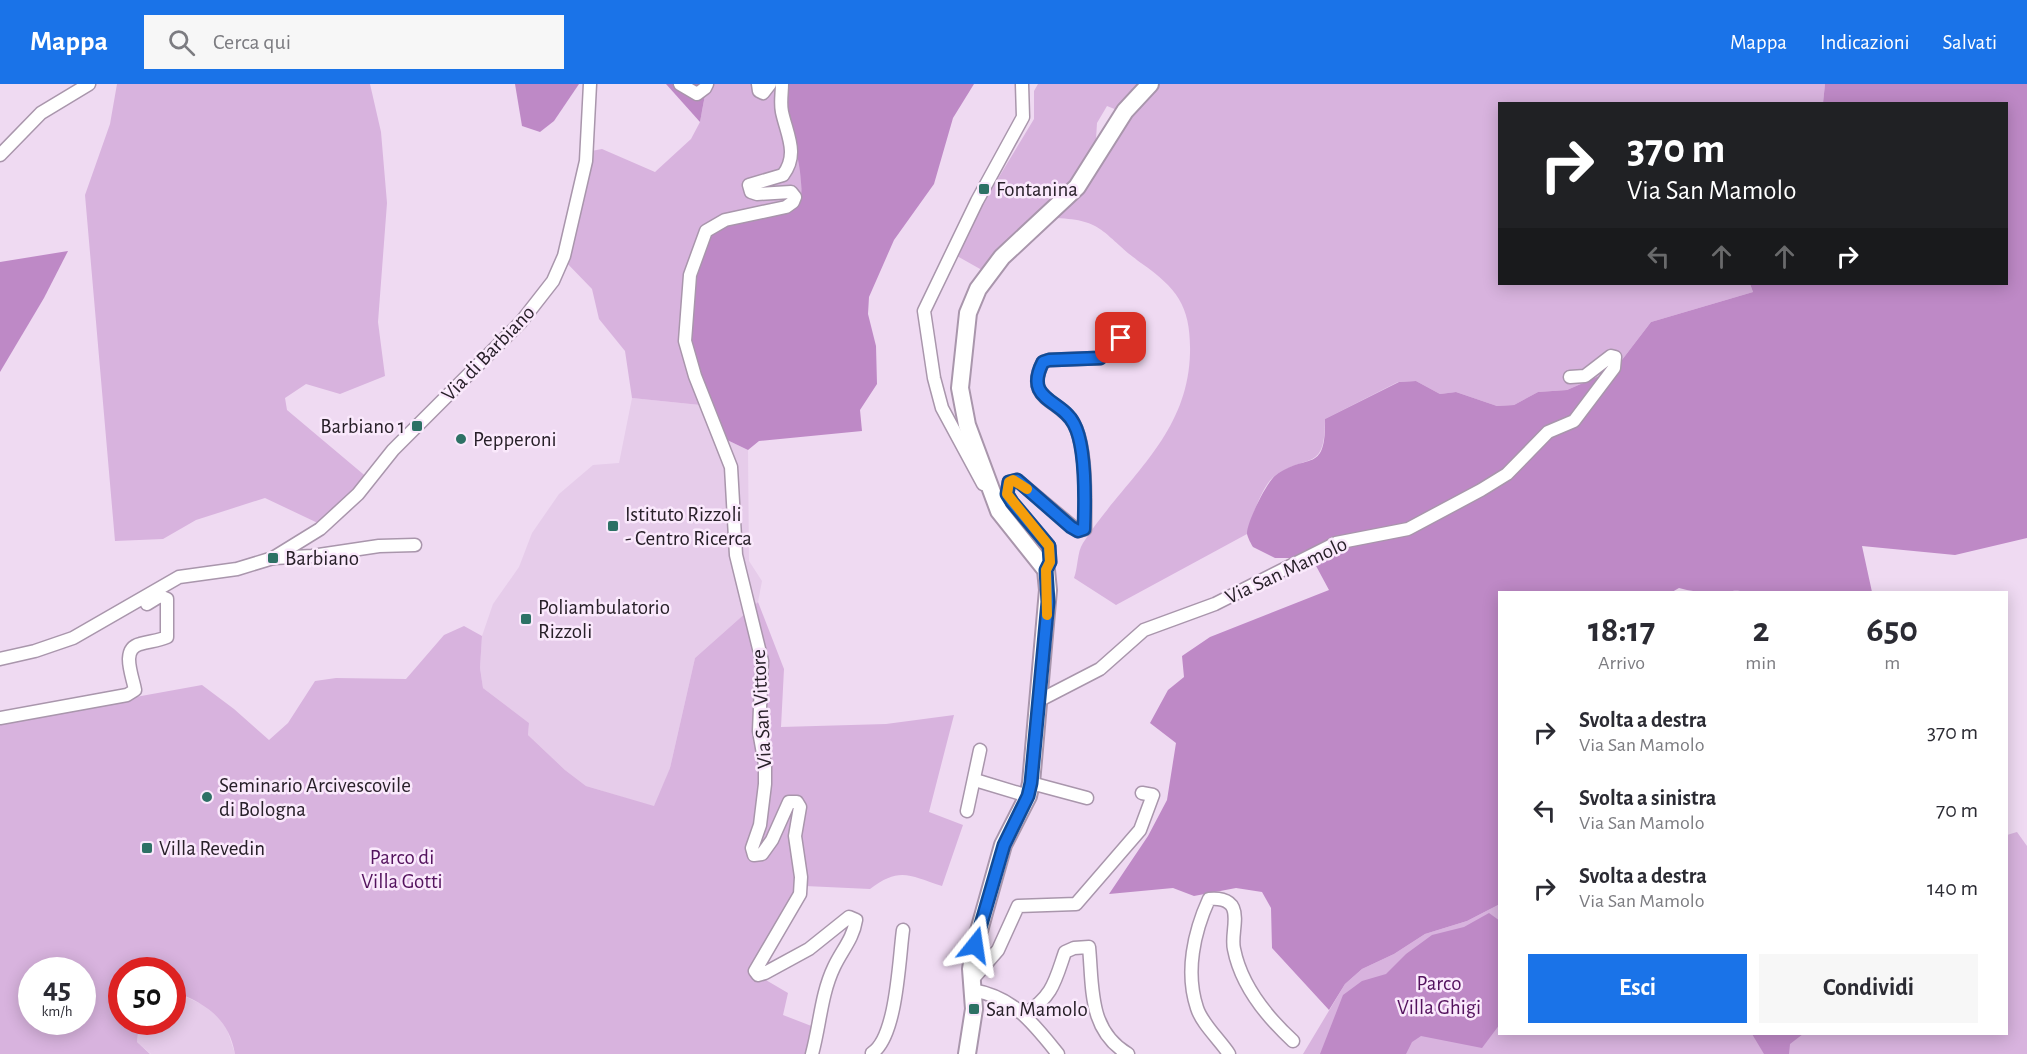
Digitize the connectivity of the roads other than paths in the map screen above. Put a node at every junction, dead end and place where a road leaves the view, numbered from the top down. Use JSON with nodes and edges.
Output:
{"nodes":[{"id":1,"x":89,"y":84,"type":"edge"},
{"id":2,"x":590,"y":84,"type":"edge"},
{"id":3,"x":680,"y":84,"type":"edge"},
{"id":4,"x":707,"y":84,"type":"edge"},
{"id":5,"x":758,"y":84,"type":"edge"},
{"id":6,"x":770,"y":84,"type":"edge"},
{"id":7,"x":782,"y":84,"type":"edge"},
{"id":8,"x":1022,"y":84,"type":"edge"},
{"id":9,"x":1150,"y":84,"type":"edge"},
{"id":10,"x":0,"y":155,"type":"edge"},
{"id":11,"x":1121,"y":338,"type":"dead end"},
{"id":12,"x":1570,"y":377,"type":"dead end"},
{"id":13,"x":999,"y":511,"type":"junction"},
{"id":14,"x":415,"y":545,"type":"dead end"},
{"id":15,"x":273,"y":558,"type":"junction"},
{"id":16,"x":1046,"y":570,"type":"junction"},
{"id":17,"x":123,"y":609,"type":"junction"},
{"id":18,"x":0,"y":659,"type":"edge"},
{"id":19,"x":1040,"y":700,"type":"junction"},
{"id":20,"x":0,"y":718,"type":"edge"},
{"id":21,"x":980,"y":750,"type":"dead end"},
{"id":22,"x":975,"y":780,"type":"junction"},
{"id":23,"x":1030,"y":790,"type":"junction"},
{"id":24,"x":1142,"y":793,"type":"dead end"},
{"id":25,"x":1087,"y":798,"type":"dead end"},
{"id":26,"x":967,"y":811,"type":"dead end"},
{"id":27,"x":903,"y":930,"type":"dead end"},
{"id":28,"x":972,"y":985,"type":"junction"},
{"id":29,"x":1025,"y":1014,"type":"junction"},
{"id":30,"x":1293,"y":1041,"type":"dead end"},
{"id":31,"x":812,"y":1054,"type":"edge"},
{"id":32,"x":868,"y":1054,"type":"edge"},
{"id":33,"x":967,"y":1054,"type":"edge"},
{"id":34,"x":1058,"y":1054,"type":"edge"},
{"id":35,"x":1128,"y":1054,"type":"edge"},
{"id":36,"x":1229,"y":1054,"type":"edge"}],
"edges":[{"from":1,"to":10,"type":"street"},
{"from":2,"to":15,"type":"street","name":"Via di Barbiano"},
{"from":3,"to":4,"type":"street"},
{"from":5,"to":6,"type":"street"},
{"from":7,"to":31,"type":"street","name":"Via San Vittore"},
{"from":8,"to":13,"type":"street"},
{"from":9,"to":13,"type":"main road"},
{"from":11,"to":16,"type":"street"},
{"from":12,"to":19,"type":"street","name":"Via San Mamolo"},
{"from":13,"to":16,"type":"main road"},
{"from":14,"to":15,"type":"street","name":"Via di Barbiano"},
{"from":15,"to":17,"type":"street","name":"Via di Barbiano"},
{"from":16,"to":19,"type":"main road"},
{"from":17,"to":18,"type":"street","name":"Via di Barbiano"},
{"from":17,"to":20,"type":"street"},
{"from":19,"to":23,"type":"main road"},
{"from":21,"to":22,"type":"street"},
{"from":22,"to":23,"type":"street"},
{"from":22,"to":26,"type":"street"},
{"from":23,"to":25,"type":"street"},
{"from":23,"to":28,"type":"main road"},
{"from":24,"to":28,"type":"street"},
{"from":27,"to":32,"type":"street"},
{"from":28,"to":29,"type":"street"},
{"from":28,"to":33,"type":"main road"},
{"from":29,"to":34,"type":"street"},
{"from":29,"to":35,"type":"street"},
{"from":30,"to":36,"type":"street"}]}
